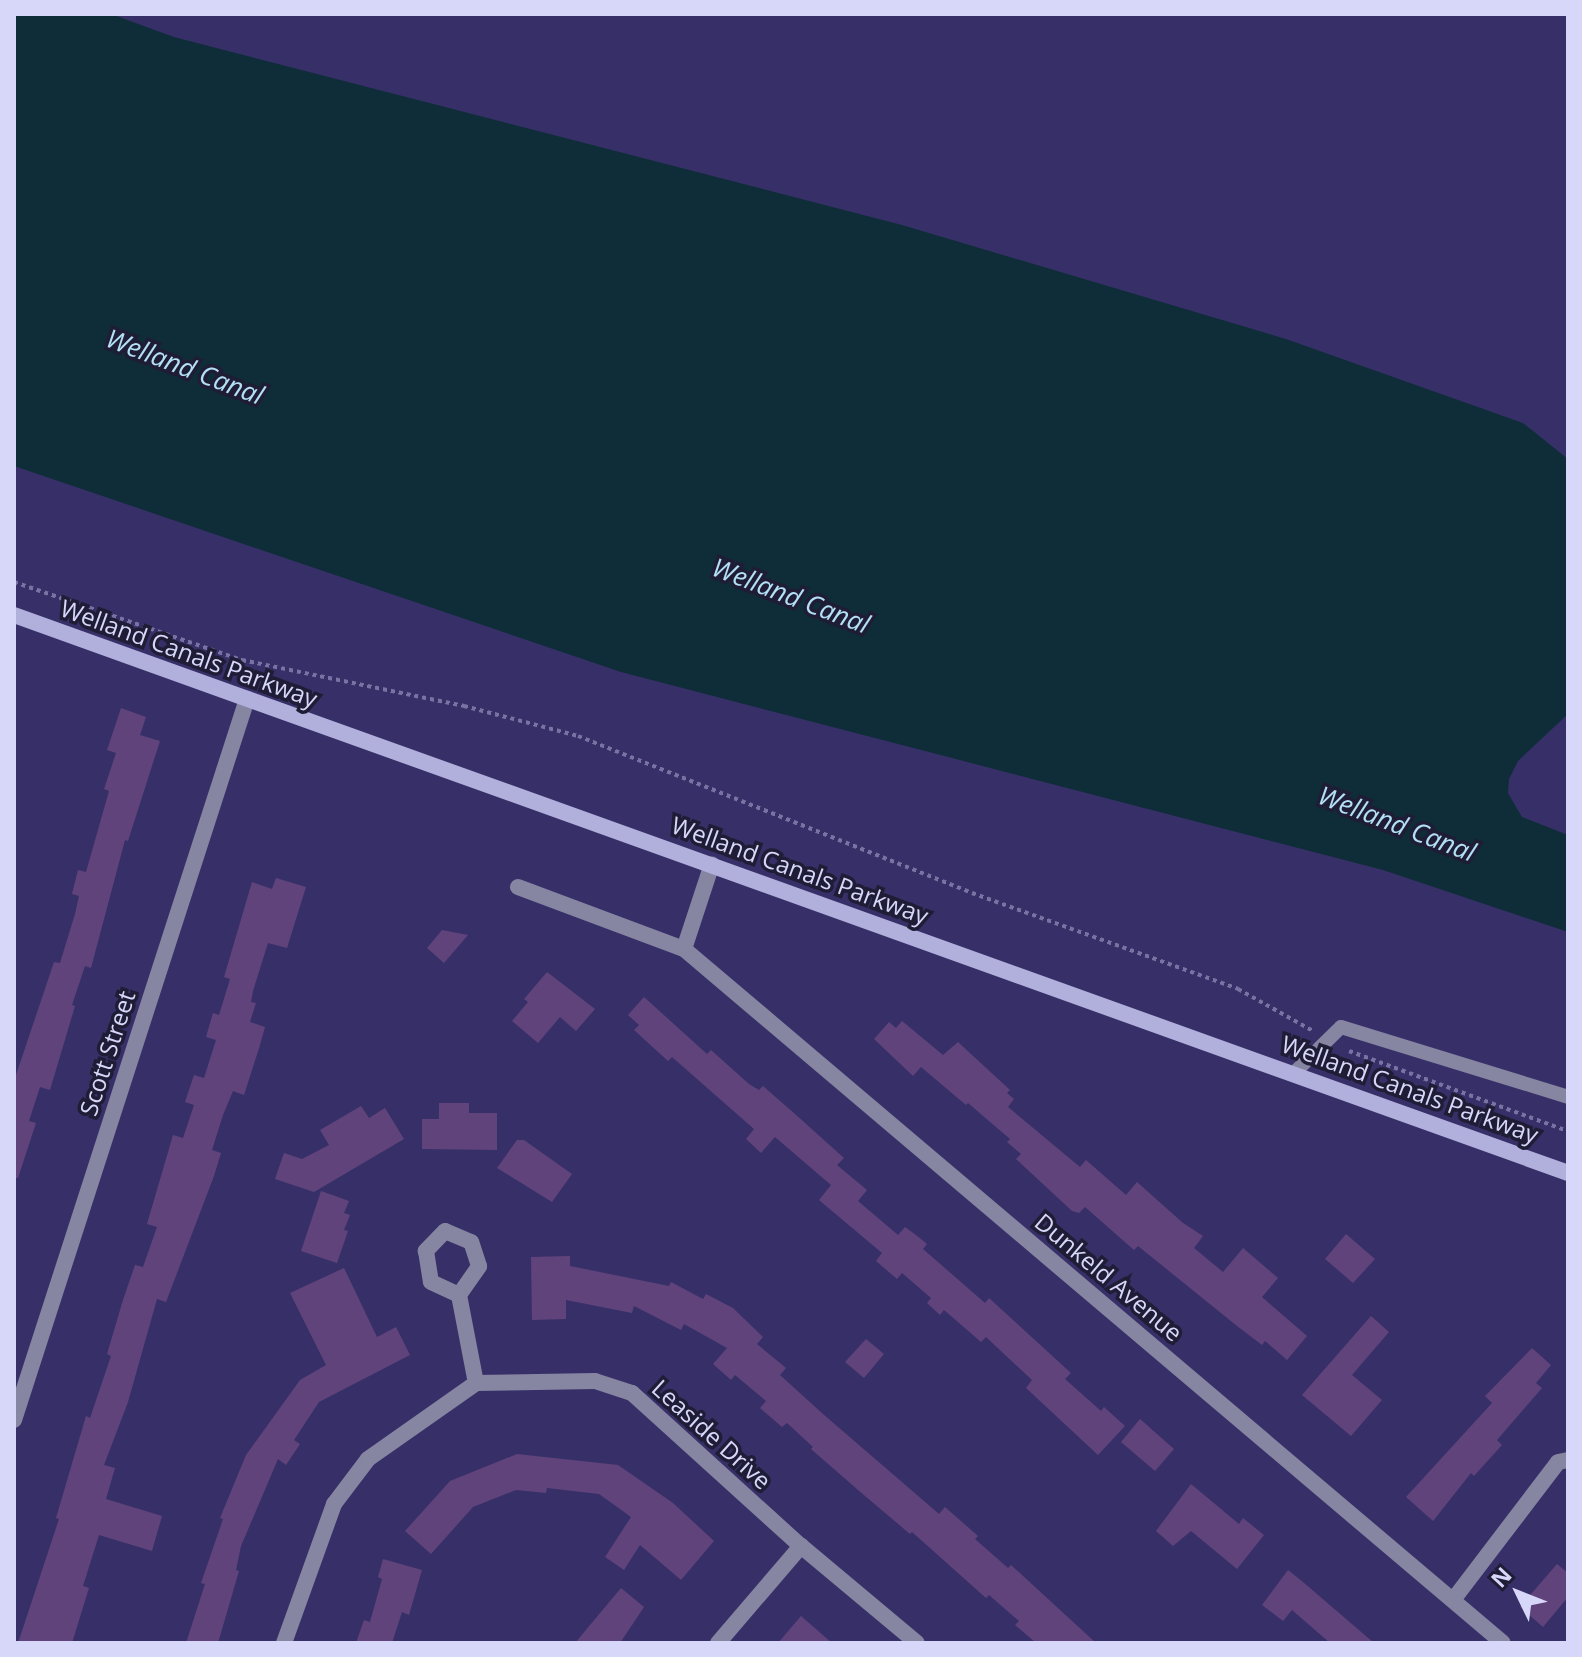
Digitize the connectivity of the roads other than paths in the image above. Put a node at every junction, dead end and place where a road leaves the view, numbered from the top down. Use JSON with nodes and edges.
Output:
{"nodes":[{"id":1,"x":14,"y":615,"type":"edge"},
{"id":2,"x":247,"y":699,"type":"junction"},
{"id":3,"x":712,"y":864,"type":"junction"},
{"id":4,"x":518,"y":887,"type":"dead end"},
{"id":5,"x":684,"y":949,"type":"junction"},
{"id":6,"x":1295,"y":1072,"type":"junction"},
{"id":7,"x":1568,"y":1097,"type":"edge"},
{"id":8,"x":1568,"y":1173,"type":"edge"},
{"id":9,"x":459,"y":1295,"type":"dead end"},
{"id":10,"x":476,"y":1383,"type":"junction"},
{"id":11,"x":17,"y":1398,"type":"edge"},
{"id":12,"x":14,"y":1420,"type":"edge"},
{"id":13,"x":1568,"y":1460,"type":"edge"},
{"id":14,"x":801,"y":1546,"type":"junction"},
{"id":15,"x":1453,"y":1600,"type":"junction"},
{"id":16,"x":284,"y":1643,"type":"edge"},
{"id":17,"x":718,"y":1643,"type":"edge"},
{"id":18,"x":917,"y":1643,"type":"edge"},
{"id":19,"x":1503,"y":1643,"type":"edge"}],
"edges":[{"from":1,"to":2,"type":"main road","name":"Welland Canals Parkway"},
{"from":2,"to":3,"type":"main road","name":"Welland Canals Parkway"},
{"from":2,"to":11,"type":"street","name":"Scott Street"},
{"from":3,"to":5,"type":"street"},
{"from":3,"to":6,"type":"main road","name":"Welland Canals Parkway"},
{"from":4,"to":5,"type":"street","name":"Dunkeld Avenue"},
{"from":5,"to":15,"type":"street","name":"Dunkeld Avenue"},
{"from":6,"to":7,"type":"lane"},
{"from":6,"to":8,"type":"main road","name":"Welland Canals Parkway"},
{"from":9,"to":10,"type":"street"},
{"from":10,"to":14,"type":"street","name":"Leaside Drive"},
{"from":10,"to":16,"type":"street"},
{"from":11,"to":12,"type":"street","name":"Scott Street"},
{"from":13,"to":15,"type":"street"},
{"from":14,"to":17,"type":"street"},
{"from":14,"to":18,"type":"street","name":"Leaside Drive"},
{"from":15,"to":19,"type":"street","name":"Dunkeld Avenue"}]}
